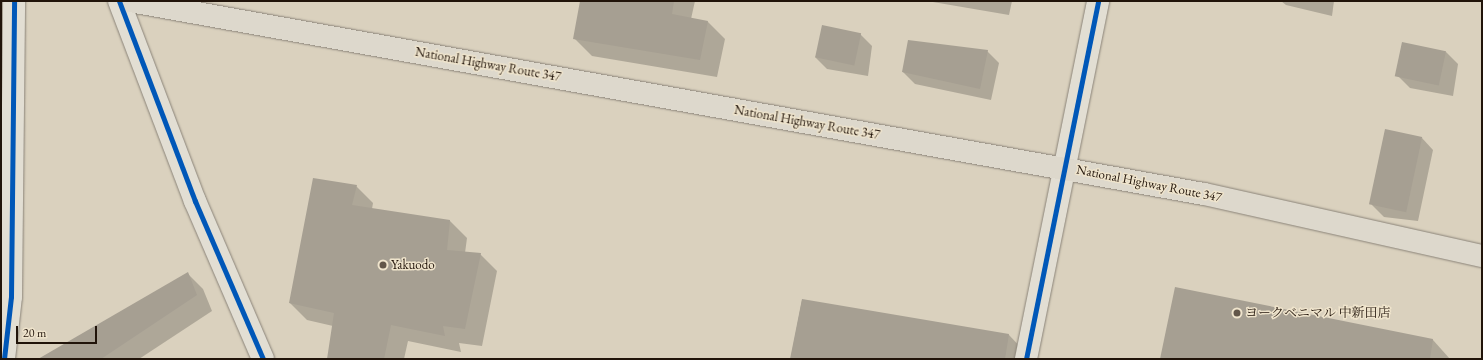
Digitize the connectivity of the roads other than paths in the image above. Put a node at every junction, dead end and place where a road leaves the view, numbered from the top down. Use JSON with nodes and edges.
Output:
{"nodes":[{"id":1,"x":14,"y":1,"type":"edge"},
{"id":2,"x":118,"y":1,"type":"edge"},
{"id":3,"x":130,"y":1,"type":"edge"},
{"id":4,"x":1098,"y":1,"type":"edge"},
{"id":5,"x":7,"y":118,"type":"edge"},
{"id":6,"x":1064,"y":169,"type":"junction"},
{"id":7,"x":1482,"y":256,"type":"edge"},
{"id":8,"x":6,"y":297,"type":"edge"},
{"id":9,"x":4,"y":359,"type":"edge"},
{"id":10,"x":263,"y":359,"type":"edge"},
{"id":11,"x":1026,"y":359,"type":"edge"}],
"edges":[{"from":1,"to":5,"type":"street"},
{"from":2,"to":10,"type":"street"},
{"from":3,"to":6,"type":"highway","name":"National Highway Route 347"},
{"from":4,"to":6,"type":"street"},
{"from":5,"to":8,"type":"street"},
{"from":6,"to":7,"type":"highway","name":"National Highway Route 347"},
{"from":6,"to":11,"type":"street"},
{"from":8,"to":9,"type":"street"}]}
